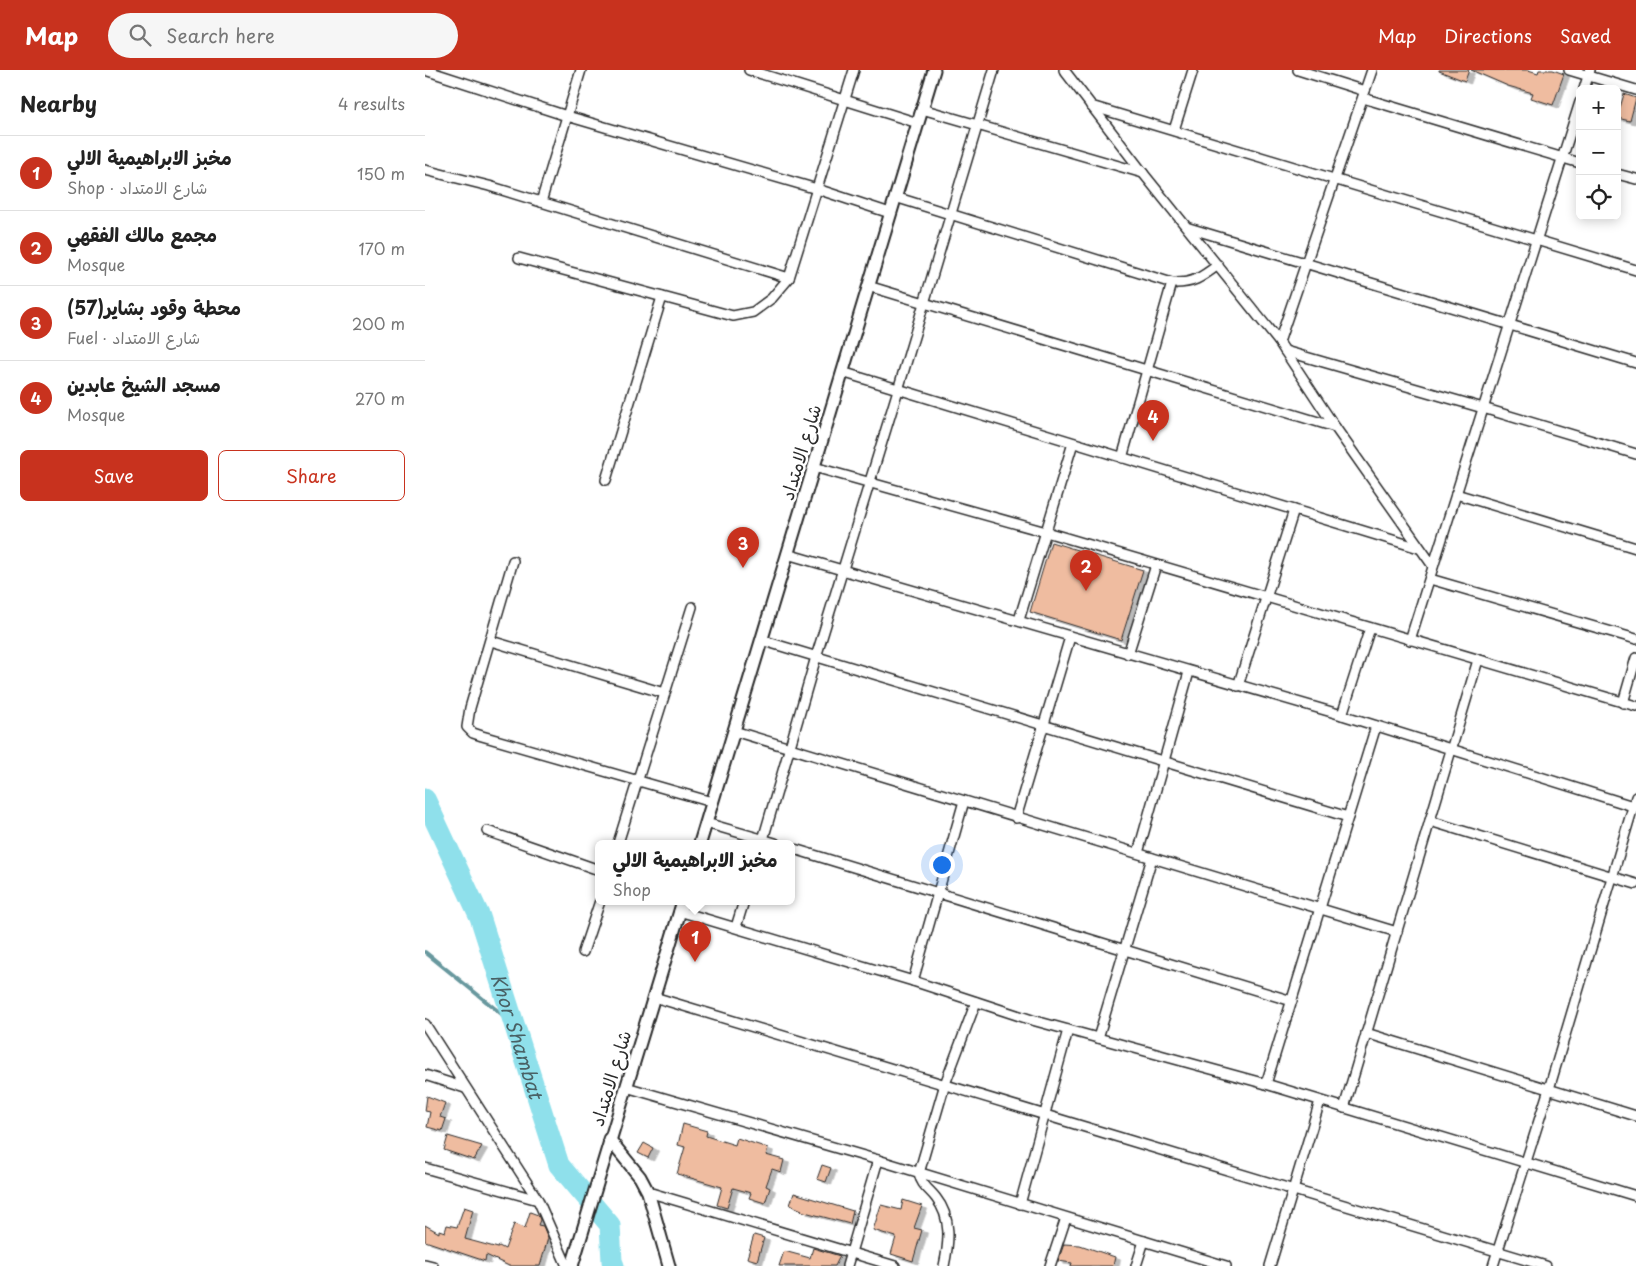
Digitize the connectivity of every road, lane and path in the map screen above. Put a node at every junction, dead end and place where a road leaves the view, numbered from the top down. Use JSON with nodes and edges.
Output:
{"nodes":[{"id":1,"x":425,"y":70,"type":"edge"},
{"id":2,"x":581,"y":70,"type":"edge"},
{"id":3,"x":749,"y":70,"type":"edge"},
{"id":4,"x":854,"y":70,"type":"edge"},
{"id":5,"x":934,"y":70,"type":"edge"},
{"id":6,"x":995,"y":70,"type":"edge"},
{"id":7,"x":1064,"y":70,"type":"edge"},
{"id":8,"x":1193,"y":70,"type":"edge"},
{"id":9,"x":1298,"y":70,"type":"edge"},
{"id":10,"x":1371,"y":70,"type":"edge"},
{"id":11,"x":1569,"y":70,"type":"edge"},
{"id":12,"x":1589,"y":73,"type":"edge"},
{"id":13,"x":1585,"y":85,"type":"edge"},
{"id":14,"x":1636,"y":90,"type":"edge"},
{"id":15,"x":1364,"y":94,"type":"junction"},
{"id":16,"x":845,"y":100,"type":"junction"},
{"id":17,"x":1091,"y":106,"type":"junction"},
{"id":18,"x":922,"y":109,"type":"junction"},
{"id":19,"x":1576,"y":114,"type":"edge"},
{"id":20,"x":567,"y":116,"type":"junction"},
{"id":21,"x":918,"y":123,"type":"junction"},
{"id":22,"x":977,"y":126,"type":"junction"},
{"id":23,"x":1174,"y":130,"type":"junction"},
{"id":24,"x":1562,"y":158,"type":"junction"},
{"id":25,"x":1576,"y":162,"type":"edge"},
{"id":26,"x":425,"y":170,"type":"edge"},
{"id":27,"x":1143,"y":173,"type":"junction"},
{"id":28,"x":1620,"y":175,"type":"edge"},
{"id":29,"x":1335,"y":180,"type":"junction"},
{"id":30,"x":1636,"y":180,"type":"edge"},
{"id":31,"x":817,"y":189,"type":"junction"},
{"id":32,"x":895,"y":197,"type":"junction"},
{"id":33,"x":541,"y":202,"type":"junction"},
{"id":34,"x":891,"y":213,"type":"junction"},
{"id":35,"x":951,"y":215,"type":"junction"},
{"id":36,"x":1189,"y":228,"type":"junction"},
{"id":37,"x":1536,"y":241,"type":"junction"},
{"id":38,"x":519,"y":258,"type":"dead end"},
{"id":39,"x":1307,"y":263,"type":"junction"},
{"id":40,"x":1218,"y":265,"type":"junction"},
{"id":41,"x":1636,"y":270,"type":"edge"},
{"id":42,"x":789,"y":278,"type":"junction"},
{"id":43,"x":1172,"y":283,"type":"junction"},
{"id":44,"x":868,"y":286,"type":"junction"},
{"id":45,"x":662,"y":297,"type":"junction"},
{"id":46,"x":924,"y":302,"type":"junction"},
{"id":47,"x":1510,"y":325,"type":"junction"},
{"id":48,"x":1279,"y":342,"type":"junction"},
{"id":49,"x":1285,"y":351,"type":"junction"},
{"id":50,"x":1636,"y":362,"type":"edge"},
{"id":51,"x":1147,"y":370,"type":"junction"},
{"id":52,"x":842,"y":372,"type":"junction"},
{"id":53,"x":899,"y":390,"type":"junction"},
{"id":54,"x":1483,"y":408,"type":"junction"},
{"id":55,"x":1335,"y":427,"type":"junction"},
{"id":56,"x":1073,"y":443,"type":"junction"},
{"id":57,"x":1636,"y":454,"type":"edge"},
{"id":58,"x":1122,"y":458,"type":"junction"},
{"id":59,"x":814,"y":467,"type":"junction"},
{"id":60,"x":606,"y":480,"type":"dead end"},
{"id":61,"x":870,"y":482,"type":"junction"},
{"id":62,"x":1456,"y":494,"type":"junction"},
{"id":63,"x":1294,"y":510,"type":"junction"},
{"id":64,"x":1045,"y":532,"type":"junction"},
{"id":65,"x":1419,"y":548,"type":"junction"},
{"id":66,"x":1636,"y":548,"type":"edge"},
{"id":67,"x":787,"y":554,"type":"junction"},
{"id":68,"x":513,"y":561,"type":"dead end"},
{"id":69,"x":1156,"y":565,"type":"junction"},
{"id":70,"x":1433,"y":566,"type":"junction"},
{"id":71,"x":843,"y":570,"type":"junction"},
{"id":72,"x":1430,"y":578,"type":"junction"},
{"id":73,"x":1266,"y":598,"type":"junction"},
{"id":74,"x":692,"y":607,"type":"dead end"},
{"id":75,"x":1019,"y":620,"type":"junction"},
{"id":76,"x":1369,"y":628,"type":"junction"},
{"id":77,"x":1069,"y":637,"type":"junction"},
{"id":78,"x":1636,"y":639,"type":"edge"},
{"id":79,"x":761,"y":640,"type":"junction"},
{"id":80,"x":1410,"y":640,"type":"junction"},
{"id":81,"x":491,"y":641,"type":"junction"},
{"id":82,"x":1128,"y":654,"type":"junction"},
{"id":83,"x":816,"y":657,"type":"junction"},
{"id":84,"x":1636,"y":658,"type":"edge"},
{"id":85,"x":1478,"y":660,"type":"junction"},
{"id":86,"x":1189,"y":672,"type":"junction"},
{"id":87,"x":1238,"y":686,"type":"junction"},
{"id":88,"x":665,"y":693,"type":"junction"},
{"id":89,"x":1623,"y":702,"type":"junction"},
{"id":90,"x":1636,"y":706,"type":"edge"},
{"id":91,"x":1342,"y":715,"type":"junction"},
{"id":92,"x":1044,"y":725,"type":"junction"},
{"id":93,"x":1376,"y":726,"type":"junction"},
{"id":94,"x":734,"y":731,"type":"junction"},
{"id":95,"x":790,"y":747,"type":"junction"},
{"id":96,"x":1451,"y":750,"type":"junction"},
{"id":97,"x":1164,"y":762,"type":"junction"},
{"id":98,"x":638,"y":779,"type":"junction"},
{"id":99,"x":1636,"y":797,"type":"edge"},
{"id":100,"x":964,"y":801,"type":"junction"},
{"id":101,"x":713,"y":802,"type":"junction"},
{"id":102,"x":1635,"y":807,"type":"edge"},
{"id":103,"x":1348,"y":817,"type":"junction"},
{"id":104,"x":1016,"y":818,"type":"junction"},
{"id":105,"x":1430,"y":821,"type":"junction"},
{"id":106,"x":706,"y":823,"type":"junction"},
{"id":107,"x":487,"y":831,"type":"dead end"},
{"id":108,"x":619,"y":840,"type":"edge"},
{"id":109,"x":701,"y":840,"type":"edge"},
{"id":110,"x":759,"y":840,"type":"edge"},
{"id":111,"x":762,"y":840,"type":"edge"},
{"id":112,"x":795,"y":849,"type":"edge"},
{"id":113,"x":1137,"y":853,"type":"junction"},
{"id":114,"x":1152,"y":858,"type":"junction"},
{"id":115,"x":595,"y":869,"type":"edge"},
{"id":116,"x":1612,"y":877,"type":"junction"},
{"id":117,"x":1636,"y":884,"type":"edge"},
{"id":118,"x":939,"y":892,"type":"junction"},
{"id":119,"x":599,"y":905,"type":"edge"},
{"id":120,"x":743,"y":905,"type":"edge"},
{"id":121,"x":681,"y":906,"type":"edge"},
{"id":122,"x":1320,"y":909,"type":"junction"},
{"id":123,"x":736,"y":927,"type":"junction"},
{"id":124,"x":1397,"y":932,"type":"junction"},
{"id":125,"x":1125,"y":949,"type":"junction"},
{"id":126,"x":583,"y":952,"type":"dead end"},
{"id":127,"x":913,"y":981,"type":"junction"},
{"id":128,"x":653,"y":997,"type":"junction"},
{"id":129,"x":1292,"y":1001,"type":"junction"},
{"id":130,"x":976,"y":1002,"type":"junction"},
{"id":131,"x":425,"y":1024,"type":"edge"},
{"id":132,"x":1068,"y":1030,"type":"junction"},
{"id":133,"x":1366,"y":1033,"type":"junction"},
{"id":134,"x":1098,"y":1038,"type":"junction"},
{"id":135,"x":425,"y":1074,"type":"edge"},
{"id":136,"x":945,"y":1084,"type":"junction"},
{"id":137,"x":1266,"y":1084,"type":"junction"},
{"id":138,"x":626,"y":1087,"type":"junction"},
{"id":139,"x":465,"y":1088,"type":"junction"},
{"id":140,"x":1549,"y":1089,"type":"junction"},
{"id":141,"x":1321,"y":1101,"type":"junction"},
{"id":142,"x":1344,"y":1108,"type":"junction"},
{"id":143,"x":1045,"y":1114,"type":"junction"},
{"id":144,"x":1636,"y":1116,"type":"edge"},
{"id":145,"x":609,"y":1138,"type":"junction"},
{"id":146,"x":878,"y":1160,"type":"junction"},
{"id":147,"x":1525,"y":1163,"type":"junction"},
{"id":148,"x":425,"y":1168,"type":"edge"},
{"id":149,"x":919,"y":1173,"type":"junction"},
{"id":150,"x":1293,"y":1189,"type":"junction"},
{"id":151,"x":648,"y":1192,"type":"junction"},
{"id":152,"x":1636,"y":1196,"type":"edge"},
{"id":153,"x":538,"y":1200,"type":"junction"},
{"id":154,"x":1020,"y":1204,"type":"junction"},
{"id":155,"x":1066,"y":1218,"type":"junction"},
{"id":156,"x":1144,"y":1241,"type":"junction"},
{"id":157,"x":1497,"y":1251,"type":"junction"},
{"id":158,"x":851,"y":1252,"type":"junction"},
{"id":159,"x":425,"y":1264,"type":"edge"},
{"id":160,"x":433,"y":1266,"type":"edge"},
{"id":161,"x":567,"y":1266,"type":"edge"},
{"id":162,"x":572,"y":1266,"type":"edge"},
{"id":163,"x":669,"y":1266,"type":"edge"},
{"id":164,"x":847,"y":1266,"type":"edge"},
{"id":165,"x":895,"y":1266,"type":"edge"},
{"id":166,"x":944,"y":1266,"type":"edge"},
{"id":167,"x":1051,"y":1266,"type":"edge"},
{"id":168,"x":1136,"y":1266,"type":"edge"},
{"id":169,"x":1226,"y":1266,"type":"edge"},
{"id":170,"x":1270,"y":1266,"type":"edge"},
{"id":171,"x":1493,"y":1266,"type":"edge"},
{"id":172,"x":1546,"y":1266,"type":"edge"}],
"edges":[{"from":1,"to":20,"type":"street"},
{"from":2,"to":20,"type":"street"},
{"from":3,"to":16,"type":"street"},
{"from":4,"to":16,"type":"street"},
{"from":5,"to":18,"type":"street","name":"شارع الامتداد"},
{"from":6,"to":22,"type":"street"},
{"from":7,"to":17,"type":"street"},
{"from":8,"to":23,"type":"street"},
{"from":9,"to":15,"type":"street"},
{"from":10,"to":15,"type":"street"},
{"from":11,"to":12,"type":"street"},
{"from":12,"to":13,"type":"street"},
{"from":12,"to":14,"type":"street"},
{"from":15,"to":24,"type":"street"},
{"from":15,"to":29,"type":"street"},
{"from":16,"to":21,"type":"street"},
{"from":16,"to":31,"type":"street"},
{"from":17,"to":23,"type":"street"},
{"from":17,"to":27,"type":"street"},
{"from":18,"to":21,"type":"street","name":"شارع الامتداد"},
{"from":18,"to":22,"type":"street"},
{"from":19,"to":24,"type":"street"},
{"from":20,"to":31,"type":"street"},
{"from":20,"to":33,"type":"street"},
{"from":21,"to":32,"type":"street","name":"شارع الامتداد"},
{"from":22,"to":27,"type":"street"},
{"from":22,"to":35,"type":"street"},
{"from":23,"to":29,"type":"street"},
{"from":24,"to":25,"type":"street"},
{"from":24,"to":37,"type":"street"},
{"from":26,"to":33,"type":"street"},
{"from":27,"to":36,"type":"street"},
{"from":28,"to":30,"type":"street"},
{"from":29,"to":37,"type":"street"},
{"from":29,"to":39,"type":"street"},
{"from":31,"to":34,"type":"street"},
{"from":31,"to":42,"type":"street"},
{"from":32,"to":34,"type":"street","name":"شارع الامتداد"},
{"from":32,"to":35,"type":"street"},
{"from":33,"to":42,"type":"street"},
{"from":34,"to":44,"type":"street","name":"شارع الامتداد"},
{"from":35,"to":43,"type":"street"},
{"from":35,"to":46,"type":"street"},
{"from":36,"to":39,"type":"street"},
{"from":36,"to":40,"type":"street"},
{"from":37,"to":41,"type":"street"},
{"from":37,"to":47,"type":"street"},
{"from":38,"to":45,"type":"street"},
{"from":39,"to":47,"type":"street"},
{"from":39,"to":48,"type":"street"},
{"from":40,"to":43,"type":"street"},
{"from":40,"to":48,"type":"street"},
{"from":42,"to":45,"type":"street"},
{"from":43,"to":51,"type":"street"},
{"from":44,"to":46,"type":"street"},
{"from":44,"to":52,"type":"street","name":"شارع الامتداد"},
{"from":45,"to":60,"type":"street"},
{"from":46,"to":51,"type":"street"},
{"from":46,"to":53,"type":"street"},
{"from":47,"to":50,"type":"street"},
{"from":47,"to":54,"type":"street"},
{"from":48,"to":49,"type":"street"},
{"from":49,"to":54,"type":"street"},
{"from":49,"to":55,"type":"street"},
{"from":51,"to":55,"type":"street"},
{"from":51,"to":58,"type":"street"},
{"from":52,"to":53,"type":"street"},
{"from":52,"to":59,"type":"street","name":"شارع الامتداد"},
{"from":53,"to":56,"type":"street"},
{"from":53,"to":61,"type":"street"},
{"from":54,"to":57,"type":"street"},
{"from":54,"to":62,"type":"street"},
{"from":55,"to":65,"type":"street"},
{"from":56,"to":58,"type":"street"},
{"from":56,"to":64,"type":"street"},
{"from":58,"to":63,"type":"street"},
{"from":59,"to":61,"type":"street"},
{"from":59,"to":67,"type":"street","name":"شارع الامتداد"},
{"from":61,"to":64,"type":"street"},
{"from":61,"to":71,"type":"street"},
{"from":62,"to":66,"type":"street"},
{"from":62,"to":70,"type":"street"},
{"from":63,"to":65,"type":"street"},
{"from":63,"to":73,"type":"street"},
{"from":64,"to":69,"type":"street"},
{"from":64,"to":75,"type":"street"},
{"from":65,"to":70,"type":"street"},
{"from":67,"to":71,"type":"street"},
{"from":67,"to":79,"type":"street","name":"شارع الامتداد"},
{"from":68,"to":81,"type":"street"},
{"from":69,"to":73,"type":"street"},
{"from":69,"to":82,"type":"street"},
{"from":70,"to":72,"type":"street"},
{"from":71,"to":75,"type":"street"},
{"from":71,"to":83,"type":"street"},
{"from":72,"to":78,"type":"street"},
{"from":72,"to":80,"type":"street"},
{"from":73,"to":76,"type":"street"},
{"from":73,"to":87,"type":"street"},
{"from":74,"to":88,"type":"street"},
{"from":75,"to":77,"type":"street"},
{"from":76,"to":80,"type":"street"},
{"from":76,"to":91,"type":"street"},
{"from":77,"to":82,"type":"street"},
{"from":77,"to":92,"type":"street"},
{"from":79,"to":83,"type":"street"},
{"from":79,"to":94,"type":"street","name":"شارع الامتداد"},
{"from":80,"to":85,"type":"street"},
{"from":81,"to":88,"type":"street"},
{"from":81,"to":98,"type":"street"},
{"from":82,"to":86,"type":"street"},
{"from":83,"to":92,"type":"street"},
{"from":83,"to":95,"type":"street"},
{"from":84,"to":89,"type":"street"},
{"from":85,"to":89,"type":"street"},
{"from":85,"to":96,"type":"street"},
{"from":86,"to":87,"type":"street"},
{"from":86,"to":97,"type":"street"},
{"from":87,"to":91,"type":"street"},
{"from":88,"to":98,"type":"street"},
{"from":89,"to":90,"type":"street"},
{"from":91,"to":93,"type":"street"},
{"from":92,"to":97,"type":"street"},
{"from":92,"to":104,"type":"street"},
{"from":93,"to":96,"type":"street"},
{"from":93,"to":103,"type":"street"},
{"from":94,"to":95,"type":"street"},
{"from":94,"to":101,"type":"street","name":"شارع الامتداد"},
{"from":95,"to":100,"type":"street"},
{"from":95,"to":111,"type":"street"},
{"from":96,"to":102,"type":"street"},
{"from":96,"to":105,"type":"street"},
{"from":97,"to":103,"type":"street"},
{"from":97,"to":113,"type":"street"},
{"from":98,"to":101,"type":"street"},
{"from":98,"to":108,"type":"street"},
{"from":99,"to":102,"type":"street"},
{"from":100,"to":104,"type":"street"},
{"from":100,"to":118,"type":"street"},
{"from":101,"to":106,"type":"street","name":"شارع الامتداد"},
{"from":102,"to":116,"type":"street"},
{"from":103,"to":122,"type":"street"},
{"from":104,"to":113,"type":"street"},
{"from":105,"to":116,"type":"street"},
{"from":105,"to":124,"type":"street"},
{"from":106,"to":109,"type":"street","name":"شارع الامتداد"},
{"from":106,"to":110,"type":"street"},
{"from":107,"to":115,"type":"street"},
{"from":112,"to":118,"type":"street"},
{"from":113,"to":114,"type":"street"},
{"from":114,"to":122,"type":"street"},
{"from":114,"to":125,"type":"street"},
{"from":116,"to":117,"type":"street"},
{"from":116,"to":140,"type":"street"},
{"from":118,"to":125,"type":"street"},
{"from":118,"to":127,"type":"street"},
{"from":119,"to":126,"type":"street"},
{"from":120,"to":123,"type":"street"},
{"from":121,"to":123,"type":"street"},
{"from":121,"to":128,"type":"street","name":"شارع الامتداد"},
{"from":122,"to":124,"type":"street"},
{"from":122,"to":129,"type":"street"},
{"from":123,"to":127,"type":"street"},
{"from":124,"to":133,"type":"street"},
{"from":125,"to":129,"type":"street"},
{"from":125,"to":134,"type":"street"},
{"from":127,"to":130,"type":"street"},
{"from":128,"to":136,"type":"street"},
{"from":128,"to":138,"type":"street","name":"شارع الامتداد"},
{"from":129,"to":137,"type":"street"},
{"from":130,"to":132,"type":"street"},
{"from":130,"to":136,"type":"street"},
{"from":131,"to":139,"type":"street"},
{"from":132,"to":134,"type":"street"},
{"from":132,"to":143,"type":"street"},
{"from":133,"to":140,"type":"street"},
{"from":133,"to":142,"type":"street"},
{"from":134,"to":137,"type":"street"},
{"from":135,"to":139,"type":"street"},
{"from":136,"to":143,"type":"street"},
{"from":136,"to":149,"type":"street"},
{"from":137,"to":141,"type":"street"},
{"from":138,"to":145,"type":"street","name":"شارع الامتداد"},
{"from":138,"to":146,"type":"street"},
{"from":139,"to":153,"type":"street"},
{"from":140,"to":144,"type":"street"},
{"from":140,"to":147,"type":"street"},
{"from":141,"to":142,"type":"street"},
{"from":141,"to":150,"type":"street"},
{"from":142,"to":147,"type":"street"},
{"from":143,"to":150,"type":"street"},
{"from":143,"to":154,"type":"street"},
{"from":145,"to":151,"type":"street"},
{"from":145,"to":162,"type":"street","name":"شارع الامتداد"},
{"from":146,"to":149,"type":"street"},
{"from":146,"to":158,"type":"street"},
{"from":147,"to":152,"type":"street"},
{"from":147,"to":157,"type":"street"},
{"from":148,"to":153,"type":"street"},
{"from":149,"to":154,"type":"street"},
{"from":149,"to":166,"type":"street"},
{"from":150,"to":157,"type":"street"},
{"from":150,"to":170,"type":"street"},
{"from":151,"to":158,"type":"street"},
{"from":151,"to":163,"type":"street"},
{"from":153,"to":161,"type":"street"},
{"from":154,"to":155,"type":"street"},
{"from":155,"to":156,"type":"street"},
{"from":155,"to":167,"type":"street"},
{"from":156,"to":168,"type":"street"},
{"from":156,"to":169,"type":"street"},
{"from":157,"to":171,"type":"street"},
{"from":157,"to":172,"type":"street"},
{"from":158,"to":164,"type":"street"},
{"from":158,"to":165,"type":"street"},
{"from":159,"to":160,"type":"street"}]}
